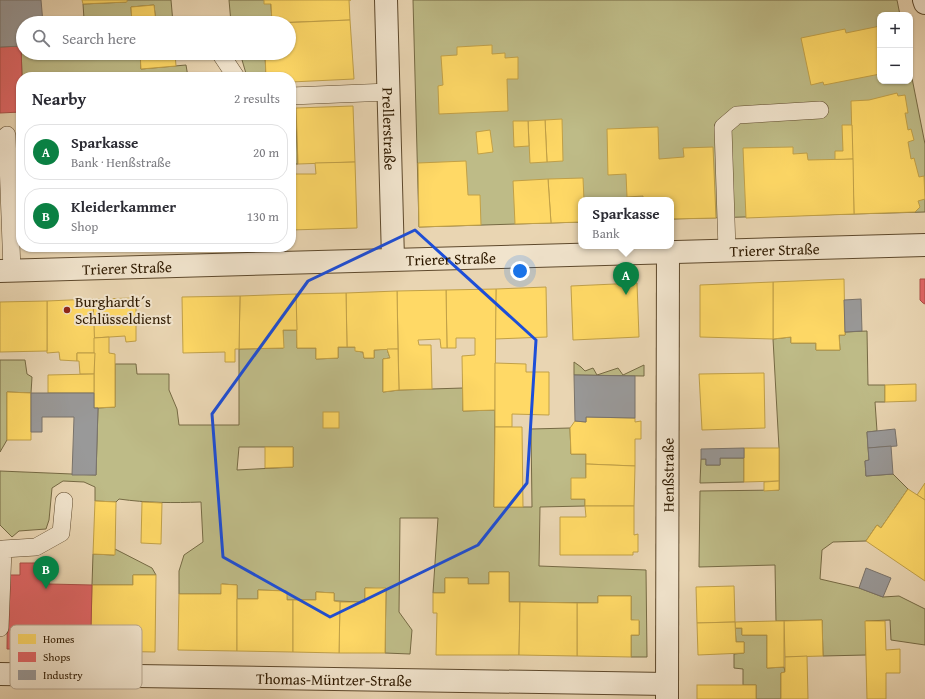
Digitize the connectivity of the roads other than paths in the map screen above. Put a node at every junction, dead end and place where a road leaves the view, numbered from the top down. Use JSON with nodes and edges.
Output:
{"nodes":[{"id":1,"x":386,"y":0,"type":"edge"},
{"id":2,"x":225,"y":60,"type":"edge"},
{"id":3,"x":233,"y":72,"type":"edge"},
{"id":4,"x":389,"y":92,"type":"junction"},
{"id":5,"x":296,"y":96,"type":"edge"},
{"id":6,"x":820,"y":110,"type":"dead end"},
{"id":7,"x":7,"y":135,"type":"dead end"},
{"id":8,"x":925,"y":245,"type":"edge"},
{"id":9,"x":727,"y":250,"type":"junction"},
{"id":10,"x":668,"y":252,"type":"junction"},
{"id":11,"x":393,"y":259,"type":"junction"},
{"id":12,"x":6,"y":271,"type":"edge"},
{"id":13,"x":64,"y":500,"type":"dead end"},
{"id":14,"x":0,"y":628,"type":"edge"},
{"id":15,"x":0,"y":674,"type":"edge"},
{"id":16,"x":10,"y":674,"type":"edge"},
{"id":17,"x":142,"y":678,"type":"edge"},
{"id":18,"x":667,"y":692,"type":"edge"}],
"edges":[{"from":1,"to":4,"type":"street","name":"Prellerstraße"},
{"from":2,"to":3,"type":"lane"},
{"from":4,"to":5,"type":"lane"},
{"from":4,"to":11,"type":"street","name":"Prellerstraße"},
{"from":6,"to":9,"type":"lane"},
{"from":7,"to":12,"type":"lane"},
{"from":8,"to":9,"type":"street","name":"Trierer Straße"},
{"from":9,"to":10,"type":"street","name":"Trierer Straße"},
{"from":10,"to":11,"type":"street","name":"Trierer Straße"},
{"from":10,"to":18,"type":"street","name":"Henßstraße"},
{"from":11,"to":12,"type":"street","name":"Trierer Straße"},
{"from":13,"to":14,"type":"lane"},
{"from":15,"to":16,"type":"street","name":"Thomas-Müntzer-Straße"},
{"from":17,"to":18,"type":"street","name":"Thomas-Müntzer-Straße"}]}
